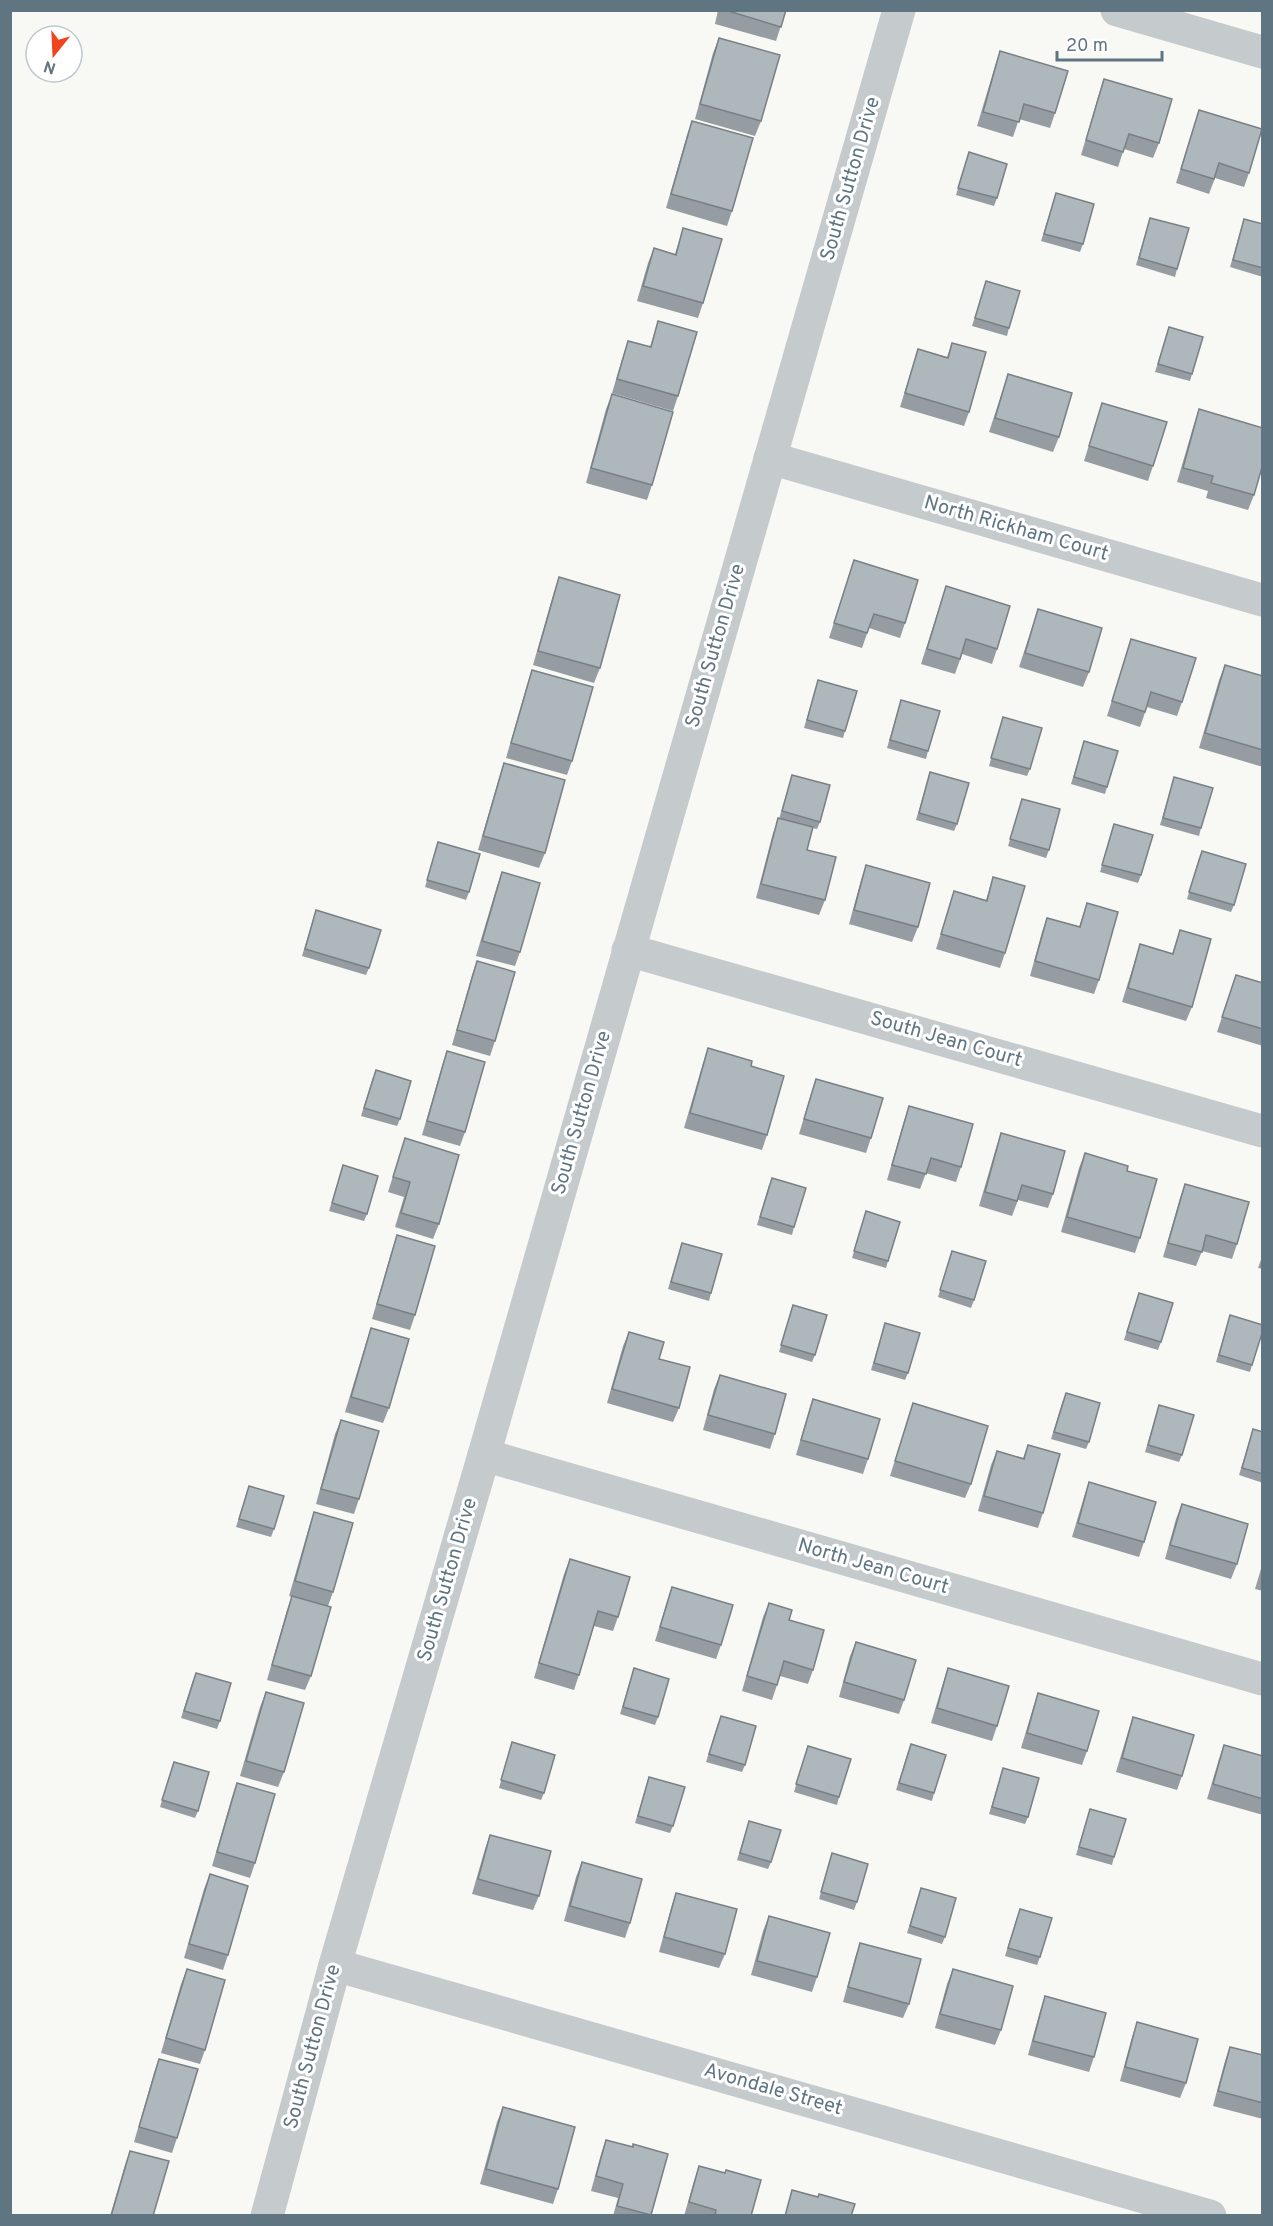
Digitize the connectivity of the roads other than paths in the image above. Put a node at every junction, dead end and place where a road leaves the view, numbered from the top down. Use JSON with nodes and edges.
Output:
{"nodes":[{"id":1,"x":899,"y":10,"type":"edge"},
{"id":2,"x":1117,"y":10,"type":"edge"},
{"id":3,"x":1263,"y":52,"type":"edge"},
{"id":4,"x":770,"y":458,"type":"junction"},
{"id":5,"x":1263,"y":600,"type":"edge"},
{"id":6,"x":628,"y":950,"type":"junction"},
{"id":7,"x":1263,"y":1131,"type":"edge"},
{"id":8,"x":484,"y":1455,"type":"junction"},
{"id":9,"x":1263,"y":1679,"type":"edge"},
{"id":10,"x":335,"y":1965,"type":"junction"},
{"id":11,"x":267,"y":2216,"type":"edge"},
{"id":12,"x":1210,"y":2216,"type":"edge"}],
"edges":[{"from":1,"to":4,"type":"street","name":"South Sutton Drive"},
{"from":2,"to":3,"type":"street"},
{"from":4,"to":5,"type":"street","name":"North Rickham Court"},
{"from":4,"to":6,"type":"street","name":"South Sutton Drive"},
{"from":6,"to":7,"type":"street","name":"South Jean Court"},
{"from":6,"to":8,"type":"street","name":"South Sutton Drive"},
{"from":8,"to":9,"type":"street","name":"North Jean Court"},
{"from":8,"to":10,"type":"street","name":"South Sutton Drive"},
{"from":10,"to":11,"type":"street","name":"South Sutton Drive"},
{"from":10,"to":12,"type":"street","name":"Avondale Street"}]}
